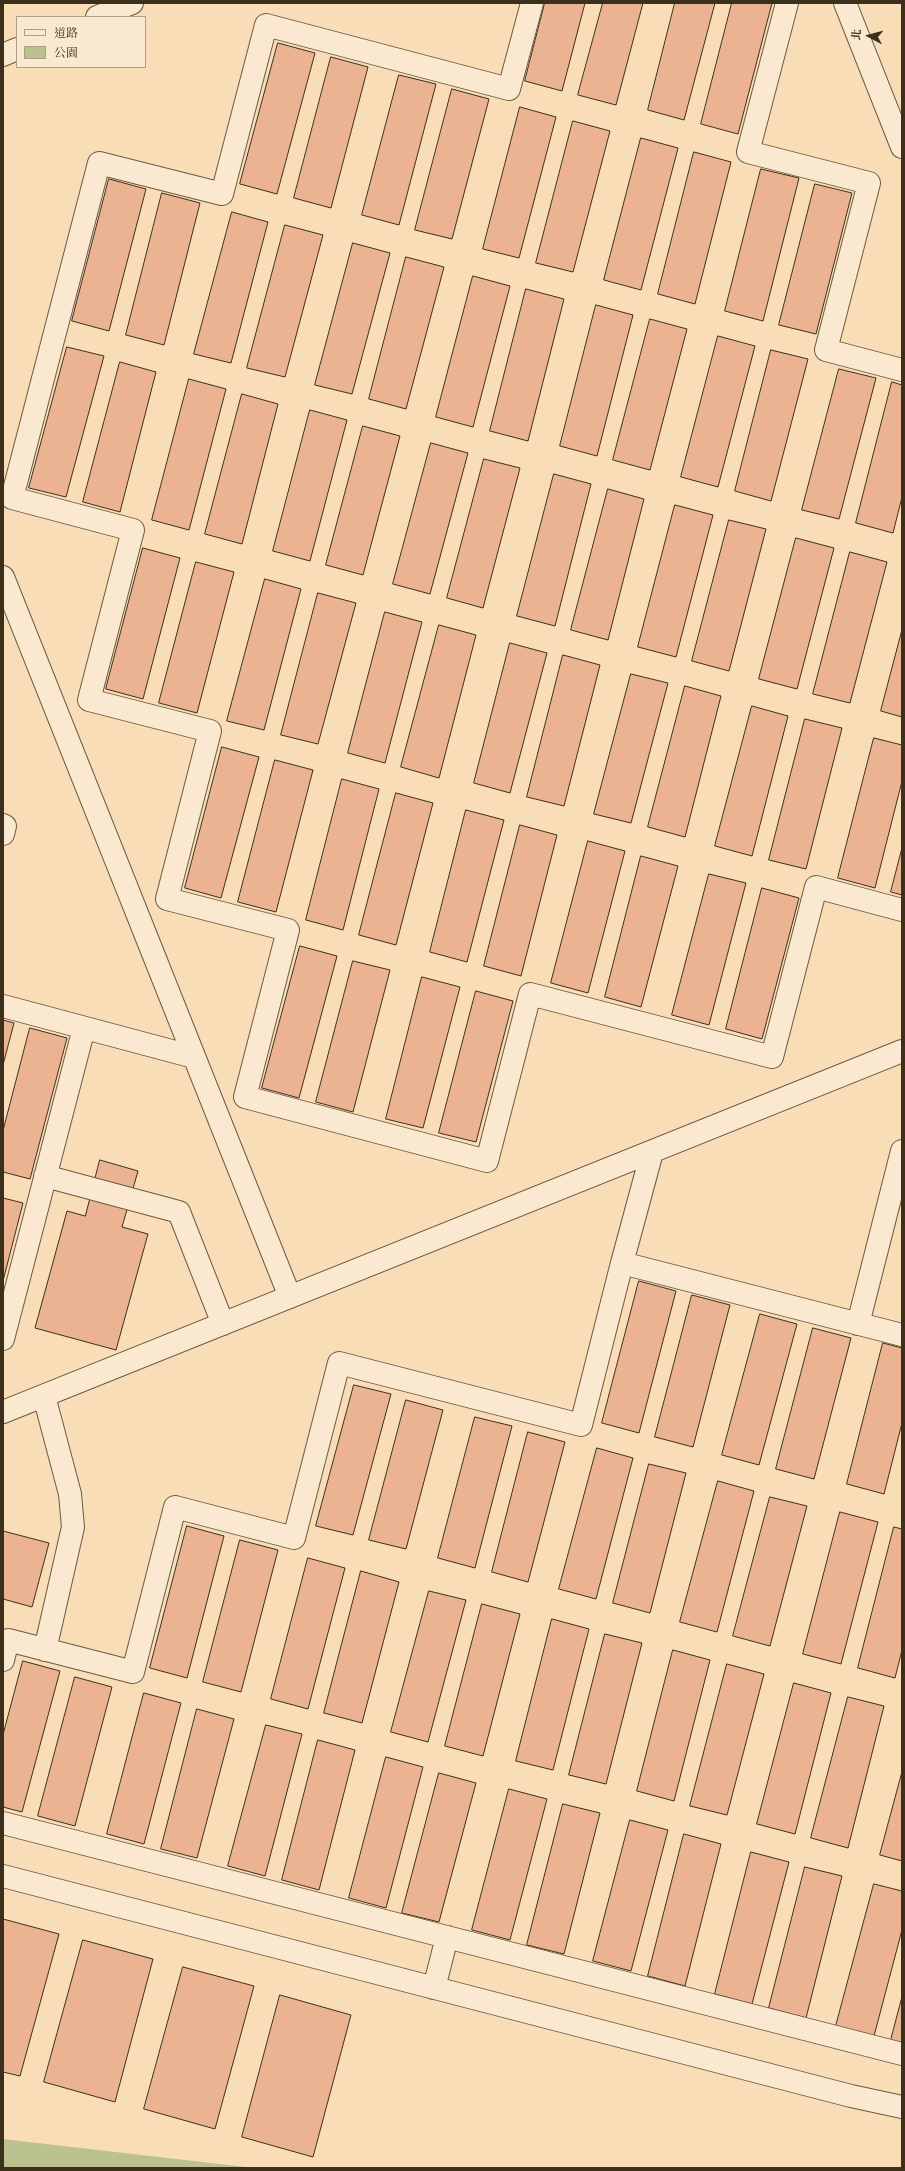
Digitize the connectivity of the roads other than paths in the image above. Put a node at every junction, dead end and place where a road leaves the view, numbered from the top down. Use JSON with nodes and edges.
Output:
{"nodes":[{"id":1,"x":132,"y":3,"type":"edge"},
{"id":2,"x":532,"y":3,"type":"edge"},
{"id":3,"x":787,"y":3,"type":"edge"},
{"id":4,"x":845,"y":3,"type":"edge"},
{"id":5,"x":100,"y":16,"type":"edge"},
{"id":6,"x":16,"y":49,"type":"edge"},
{"id":7,"x":3,"y":54,"type":"edge"},
{"id":8,"x":902,"y":147,"type":"edge"},
{"id":9,"x":902,"y":370,"type":"edge"},
{"id":10,"x":8,"y":500,"type":"edge"},
{"id":11,"x":3,"y":577,"type":"edge"},
{"id":12,"x":3,"y":825,"type":"edge"},
{"id":13,"x":3,"y":834,"type":"edge"},
{"id":14,"x":902,"y":910,"type":"edge"},
{"id":15,"x":3,"y":1006,"type":"edge"},
{"id":16,"x":84,"y":1028,"type":"junction"},
{"id":17,"x":902,"y":1051,"type":"edge"},
{"id":18,"x":194,"y":1057,"type":"junction"},
{"id":19,"x":245,"y":1097,"type":"junction"},
{"id":20,"x":216,"y":1111,"type":"junction"},
{"id":21,"x":902,"y":1151,"type":"edge"},
{"id":22,"x":652,"y":1152,"type":"junction"},
{"id":23,"x":45,"y":1176,"type":"junction"},
{"id":24,"x":622,"y":1263,"type":"junction"},
{"id":25,"x":290,"y":1297,"type":"junction"},
{"id":26,"x":223,"y":1324,"type":"junction"},
{"id":27,"x":858,"y":1324,"type":"junction"},
{"id":28,"x":902,"y":1335,"type":"edge"},
{"id":29,"x":3,"y":1339,"type":"edge"},
{"id":30,"x":44,"y":1396,"type":"junction"},
{"id":31,"x":3,"y":1412,"type":"edge"},
{"id":32,"x":5,"y":1645,"type":"edge"},
{"id":33,"x":45,"y":1650,"type":"junction"},
{"id":34,"x":3,"y":1823,"type":"edge"},
{"id":35,"x":3,"y":1876,"type":"edge"},
{"id":36,"x":447,"y":1937,"type":"junction"},
{"id":37,"x":434,"y":1988,"type":"junction"},
{"id":38,"x":902,"y":2054,"type":"edge"},
{"id":39,"x":902,"y":2108,"type":"edge"}],
"edges":[{"from":1,"to":5,"type":"lane"},
{"from":2,"to":10,"type":"lane"},
{"from":3,"to":9,"type":"lane"},
{"from":4,"to":8,"type":"lane"},
{"from":6,"to":7,"type":"lane"},
{"from":10,"to":19,"type":"lane"},
{"from":11,"to":18,"type":"lane"},
{"from":12,"to":13,"type":"lane"},
{"from":14,"to":19,"type":"lane"},
{"from":15,"to":16,"type":"lane"},
{"from":16,"to":18,"type":"lane"},
{"from":16,"to":23,"type":"lane"},
{"from":17,"to":22,"type":"lane"},
{"from":18,"to":20,"type":"lane"},
{"from":19,"to":20,"type":"lane"},
{"from":20,"to":25,"type":"lane"},
{"from":21,"to":27,"type":"lane"},
{"from":22,"to":24,"type":"lane"},
{"from":22,"to":25,"type":"lane"},
{"from":23,"to":26,"type":"lane"},
{"from":23,"to":29,"type":"lane"},
{"from":24,"to":27,"type":"lane"},
{"from":24,"to":33,"type":"lane"},
{"from":25,"to":26,"type":"lane"},
{"from":26,"to":30,"type":"lane"},
{"from":27,"to":28,"type":"lane"},
{"from":30,"to":31,"type":"lane"},
{"from":30,"to":33,"type":"lane"},
{"from":32,"to":33,"type":"lane"},
{"from":34,"to":36,"type":"lane"},
{"from":35,"to":37,"type":"lane"},
{"from":36,"to":37,"type":"lane"},
{"from":36,"to":38,"type":"lane"},
{"from":37,"to":39,"type":"lane"}]}
